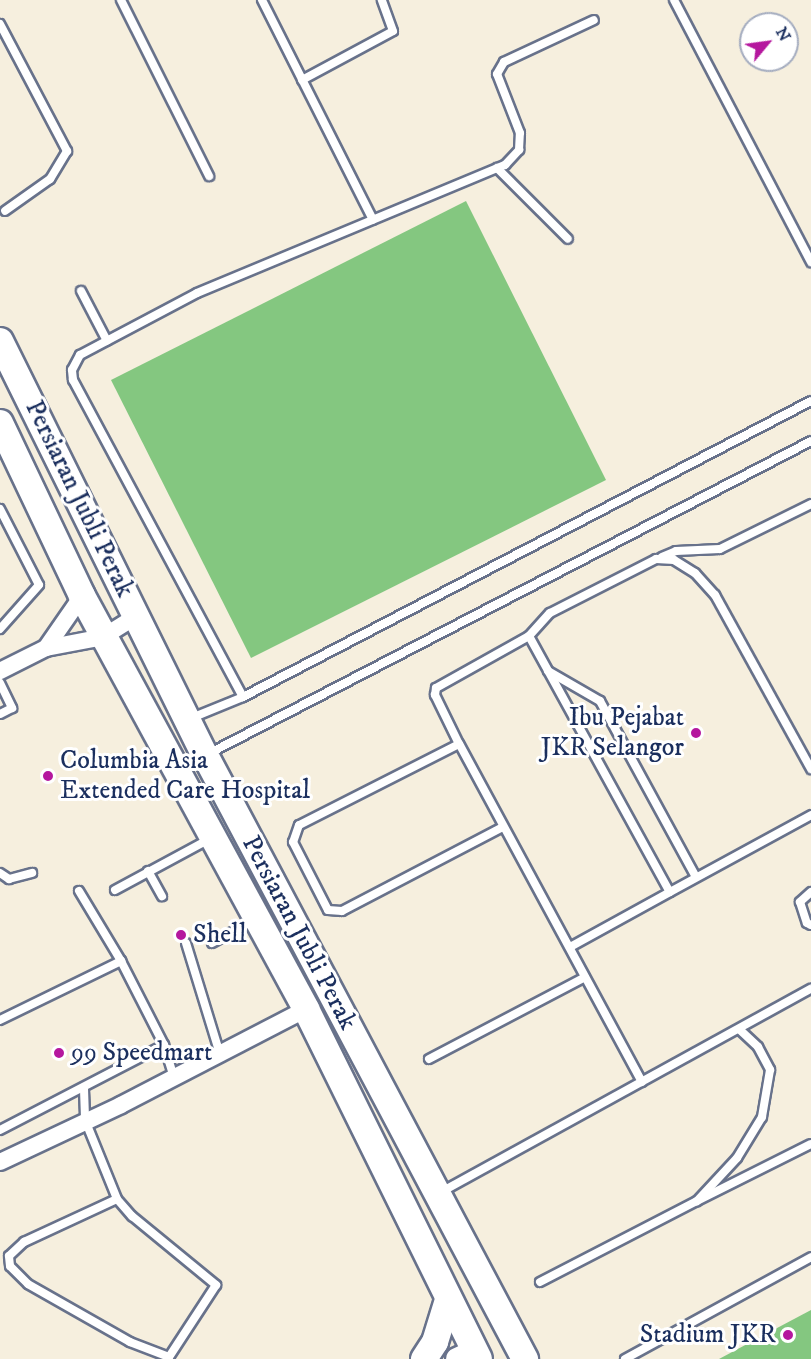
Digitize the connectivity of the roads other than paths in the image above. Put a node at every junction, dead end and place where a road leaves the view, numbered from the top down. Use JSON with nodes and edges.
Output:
{"nodes":[{"id":1,"x":121,"y":0,"type":"edge"},
{"id":2,"x":262,"y":0,"type":"edge"},
{"id":3,"x":382,"y":0,"type":"edge"},
{"id":4,"x":674,"y":0,"type":"edge"},
{"id":5,"x":594,"y":20,"type":"dead end"},
{"id":6,"x":0,"y":24,"type":"edge"},
{"id":7,"x":302,"y":80,"type":"junction"},
{"id":8,"x":497,"y":168,"type":"junction"},
{"id":9,"x":209,"y":176,"type":"dead end"},
{"id":10,"x":5,"y":211,"type":"dead end"},
{"id":11,"x":373,"y":220,"type":"junction"},
{"id":12,"x":568,"y":239,"type":"dead end"},
{"id":13,"x":810,"y":259,"type":"edge"},
{"id":14,"x":81,"y":291,"type":"dead end"},
{"id":15,"x":0,"y":341,"type":"edge"},
{"id":16,"x":107,"y":341,"type":"junction"},
{"id":17,"x":811,"y":401,"type":"edge"},
{"id":18,"x":0,"y":423,"type":"edge"},
{"id":19,"x":811,"y":441,"type":"edge"},
{"id":20,"x":811,"y":504,"type":"edge"},
{"id":21,"x":0,"y":509,"type":"edge"},
{"id":22,"x":656,"y":560,"type":"junction"},
{"id":23,"x":82,"y":596,"type":"junction"},
{"id":24,"x":136,"y":616,"type":"junction"},
{"id":25,"x":0,"y":629,"type":"edge"},
{"id":26,"x":529,"y":636,"type":"junction"},
{"id":27,"x":103,"y":637,"type":"junction"},
{"id":28,"x":46,"y":648,"type":"junction"},
{"id":29,"x":0,"y":671,"type":"edge"},
{"id":30,"x":548,"y":671,"type":"junction"},
{"id":31,"x":0,"y":682,"type":"edge"},
{"id":32,"x":243,"y":697,"type":"junction"},
{"id":33,"x":0,"y":714,"type":"edge"},
{"id":34,"x":188,"y":719,"type":"junction"},
{"id":35,"x":459,"y":744,"type":"junction"},
{"id":36,"x":205,"y":755,"type":"junction"},
{"id":37,"x":811,"y":769,"type":"edge"},
{"id":38,"x":811,"y":816,"type":"edge"},
{"id":39,"x":503,"y":827,"type":"junction"},
{"id":40,"x":212,"y":837,"type":"junction"},
{"id":41,"x":148,"y":871,"type":"junction"},
{"id":42,"x":0,"y":873,"type":"edge"},
{"id":43,"x":32,"y":873,"type":"dead end"},
{"id":44,"x":696,"y":877,"type":"junction"},
{"id":45,"x":115,"y":890,"type":"dead end"},
{"id":46,"x":79,"y":891,"type":"dead end"},
{"id":47,"x":670,"y":892,"type":"junction"},
{"id":48,"x":811,"y":892,"type":"edge"},
{"id":49,"x":162,"y":896,"type":"dead end"},
{"id":50,"x":257,"y":918,"type":"junction"},
{"id":51,"x":811,"y":925,"type":"edge"},
{"id":52,"x":186,"y":943,"type":"dead end"},
{"id":53,"x":212,"y":943,"type":"dead end"},
{"id":54,"x":570,"y":947,"type":"junction"},
{"id":55,"x":121,"y":961,"type":"junction"},
{"id":56,"x":585,"y":977,"type":"junction"},
{"id":57,"x":811,"y":989,"type":"edge"},
{"id":58,"x":306,"y":1009,"type":"junction"},
{"id":59,"x":0,"y":1020,"type":"edge"},
{"id":60,"x":739,"y":1029,"type":"junction"},
{"id":61,"x":164,"y":1045,"type":"junction"},
{"id":62,"x":220,"y":1054,"type":"junction"},
{"id":63,"x":429,"y":1059,"type":"dead end"},
{"id":64,"x":174,"y":1077,"type":"junction"},
{"id":65,"x":642,"y":1082,"type":"junction"},
{"id":66,"x":84,"y":1089,"type":"junction"},
{"id":67,"x":85,"y":1120,"type":"junction"},
{"id":68,"x":0,"y":1130,"type":"edge"},
{"id":69,"x":811,"y":1144,"type":"edge"},
{"id":70,"x":0,"y":1162,"type":"edge"},
{"id":71,"x":438,"y":1194,"type":"junction"},
{"id":72,"x":117,"y":1199,"type":"junction"},
{"id":73,"x":698,"y":1201,"type":"junction"},
{"id":74,"x":811,"y":1257,"type":"edge"},
{"id":75,"x":540,"y":1282,"type":"dead end"},
{"id":76,"x":448,"y":1300,"type":"junction"},
{"id":77,"x":502,"y":1313,"type":"junction"},
{"id":78,"x":470,"y":1356,"type":"edge"},
{"id":79,"x":424,"y":1359,"type":"edge"},
{"id":80,"x":525,"y":1359,"type":"edge"},
{"id":81,"x":625,"y":1359,"type":"edge"}],
"edges":[{"from":1,"to":9,"type":"lane"},
{"from":2,"to":7,"type":"lane"},
{"from":3,"to":7,"type":"lane"},
{"from":4,"to":13,"type":"lane"},
{"from":5,"to":8,"type":"lane"},
{"from":6,"to":10,"type":"lane"},
{"from":7,"to":11,"type":"lane"},
{"from":8,"to":11,"type":"lane"},
{"from":8,"to":12,"type":"lane"},
{"from":11,"to":16,"type":"lane"},
{"from":14,"to":16,"type":"lane"},
{"from":15,"to":24,"type":"main road","name":"Persiaran Jubli Perak"},
{"from":16,"to":32,"type":"lane"},
{"from":17,"to":32,"type":"lane"},
{"from":18,"to":23,"type":"main road","name":"Persiaran Jubli Perak"},
{"from":19,"to":36,"type":"lane"},
{"from":20,"to":22,"type":"lane"},
{"from":21,"to":25,"type":"lane"},
{"from":22,"to":26,"type":"lane"},
{"from":22,"to":37,"type":"lane"},
{"from":23,"to":27,"type":"main road","name":"Persiaran Jubli Perak"},
{"from":23,"to":28,"type":"street"},
{"from":24,"to":27,"type":"street"},
{"from":24,"to":34,"type":"main road","name":"Persiaran Jubli Perak"},
{"from":26,"to":30,"type":"lane"},
{"from":26,"to":35,"type":"lane"},
{"from":27,"to":28,"type":"street"},
{"from":27,"to":40,"type":"main road","name":"Persiaran Jubli Perak"},
{"from":28,"to":29,"type":"street"},
{"from":30,"to":44,"type":"lane"},
{"from":30,"to":47,"type":"lane"},
{"from":31,"to":33,"type":"lane"},
{"from":32,"to":34,"type":"lane"},
{"from":34,"to":36,"type":"main road","name":"Persiaran Jubli Perak"},
{"from":35,"to":39,"type":"lane"},
{"from":35,"to":39,"type":"lane"},
{"from":36,"to":71,"type":"main road","name":"Persiaran Jubli Perak"},
{"from":38,"to":44,"type":"lane"},
{"from":39,"to":54,"type":"lane"},
{"from":40,"to":41,"type":"lane"},
{"from":40,"to":50,"type":"main road","name":"Persiaran Jubli Perak"},
{"from":41,"to":45,"type":"lane"},
{"from":41,"to":49,"type":"lane"},
{"from":42,"to":43,"type":"lane"},
{"from":44,"to":47,"type":"lane"},
{"from":46,"to":55,"type":"lane"},
{"from":47,"to":54,"type":"lane"},
{"from":48,"to":51,"type":"lane"},
{"from":50,"to":53,"type":"lane"},
{"from":50,"to":58,"type":"main road","name":"Persiaran Jubli Perak"},
{"from":52,"to":62,"type":"lane"},
{"from":54,"to":56,"type":"lane"},
{"from":55,"to":59,"type":"lane"},
{"from":55,"to":61,"type":"lane"},
{"from":56,"to":63,"type":"lane"},
{"from":56,"to":65,"type":"lane"},
{"from":57,"to":60,"type":"lane"},
{"from":58,"to":62,"type":"street"},
{"from":58,"to":76,"type":"main road","name":"Persiaran Jubli Perak"},
{"from":60,"to":65,"type":"lane"},
{"from":60,"to":73,"type":"lane"},
{"from":61,"to":64,"type":"lane"},
{"from":61,"to":66,"type":"lane"},
{"from":62,"to":64,"type":"street"},
{"from":64,"to":67,"type":"street"},
{"from":65,"to":71,"type":"lane"},
{"from":66,"to":67,"type":"lane"},
{"from":66,"to":68,"type":"lane"},
{"from":67,"to":70,"type":"street"},
{"from":67,"to":72,"type":"lane"},
{"from":69,"to":73,"type":"lane"},
{"from":71,"to":77,"type":"main road","name":"Persiaran Jubli Perak"},
{"from":72,"to":72,"type":"lane"},
{"from":73,"to":75,"type":"lane"},
{"from":74,"to":81,"type":"lane"},
{"from":76,"to":78,"type":"main road","name":"Persiaran Jubli Perak"},
{"from":76,"to":79,"type":"main road"},
{"from":77,"to":78,"type":"main road"},
{"from":77,"to":80,"type":"main road","name":"Persiaran Jubli Perak"}]}
